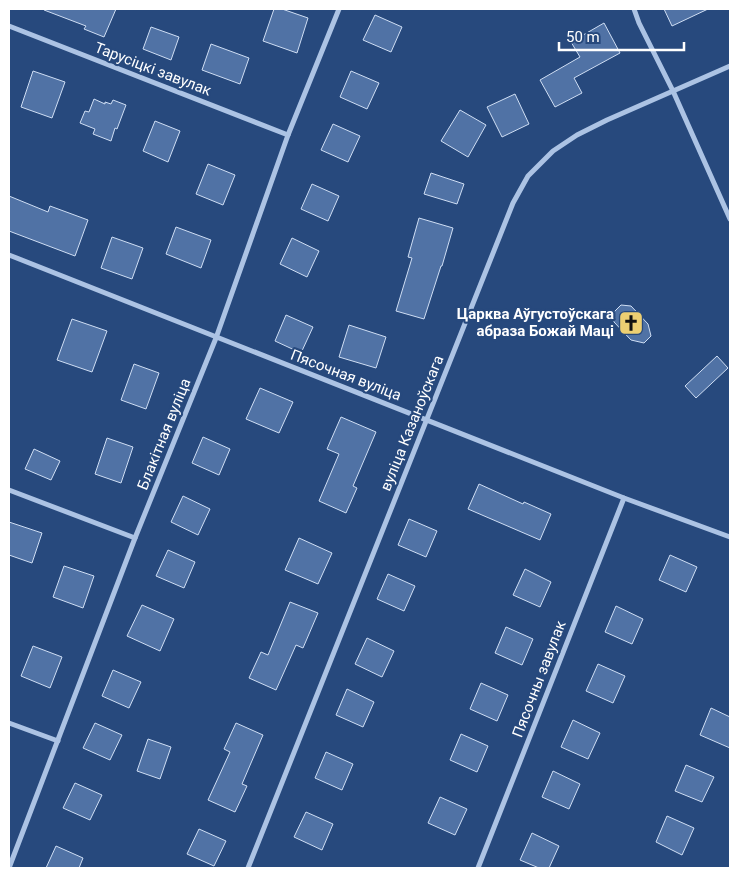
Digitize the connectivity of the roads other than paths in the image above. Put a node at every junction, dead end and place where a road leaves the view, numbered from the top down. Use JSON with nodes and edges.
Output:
{"nodes":[{"id":1,"x":339,"y":9,"type":"edge"},
{"id":2,"x":634,"y":9,"type":"edge"},
{"id":3,"x":9,"y":26,"type":"edge"},
{"id":4,"x":730,"y":66,"type":"edge"},
{"id":5,"x":673,"y":91,"type":"junction"},
{"id":6,"x":288,"y":135,"type":"junction"},
{"id":7,"x":730,"y":219,"type":"edge"},
{"id":8,"x":9,"y":255,"type":"edge"},
{"id":9,"x":216,"y":338,"type":"junction"},
{"id":10,"x":426,"y":420,"type":"junction"},
{"id":11,"x":9,"y":490,"type":"edge"},
{"id":12,"x":624,"y":498,"type":"junction"},
{"id":13,"x":730,"y":537,"type":"edge"},
{"id":14,"x":135,"y":538,"type":"junction"},
{"id":15,"x":9,"y":723,"type":"edge"},
{"id":16,"x":58,"y":741,"type":"junction"},
{"id":17,"x":9,"y":868,"type":"edge"},
{"id":18,"x":248,"y":868,"type":"edge"},
{"id":19,"x":478,"y":868,"type":"edge"}],
"edges":[{"from":1,"to":6,"type":"street","name":"Блакітная вуліца"},
{"from":2,"to":5,"type":"street"},
{"from":3,"to":6,"type":"street","name":"Тарусіцкі завулак"},
{"from":4,"to":5,"type":"street","name":"вуліца Казаноўскага"},
{"from":5,"to":7,"type":"street"},
{"from":5,"to":10,"type":"street","name":"вуліца Казаноўскага"},
{"from":6,"to":9,"type":"street","name":"Блакітная вуліца"},
{"from":8,"to":9,"type":"street","name":"Пясочная вуліца"},
{"from":9,"to":10,"type":"street","name":"Пясочная вуліца"},
{"from":9,"to":14,"type":"street","name":"Блакітная вуліца"},
{"from":10,"to":12,"type":"street","name":"Пясочная вуліца"},
{"from":10,"to":18,"type":"street","name":"вуліца Казаноўскага"},
{"from":11,"to":14,"type":"street"},
{"from":12,"to":13,"type":"street","name":"Пясочная вуліца"},
{"from":12,"to":19,"type":"street","name":"Пясочны завулак"},
{"from":14,"to":16,"type":"street","name":"Блакітная вуліца"},
{"from":15,"to":16,"type":"street"},
{"from":16,"to":17,"type":"street","name":"Блакітная вуліца"}]}
